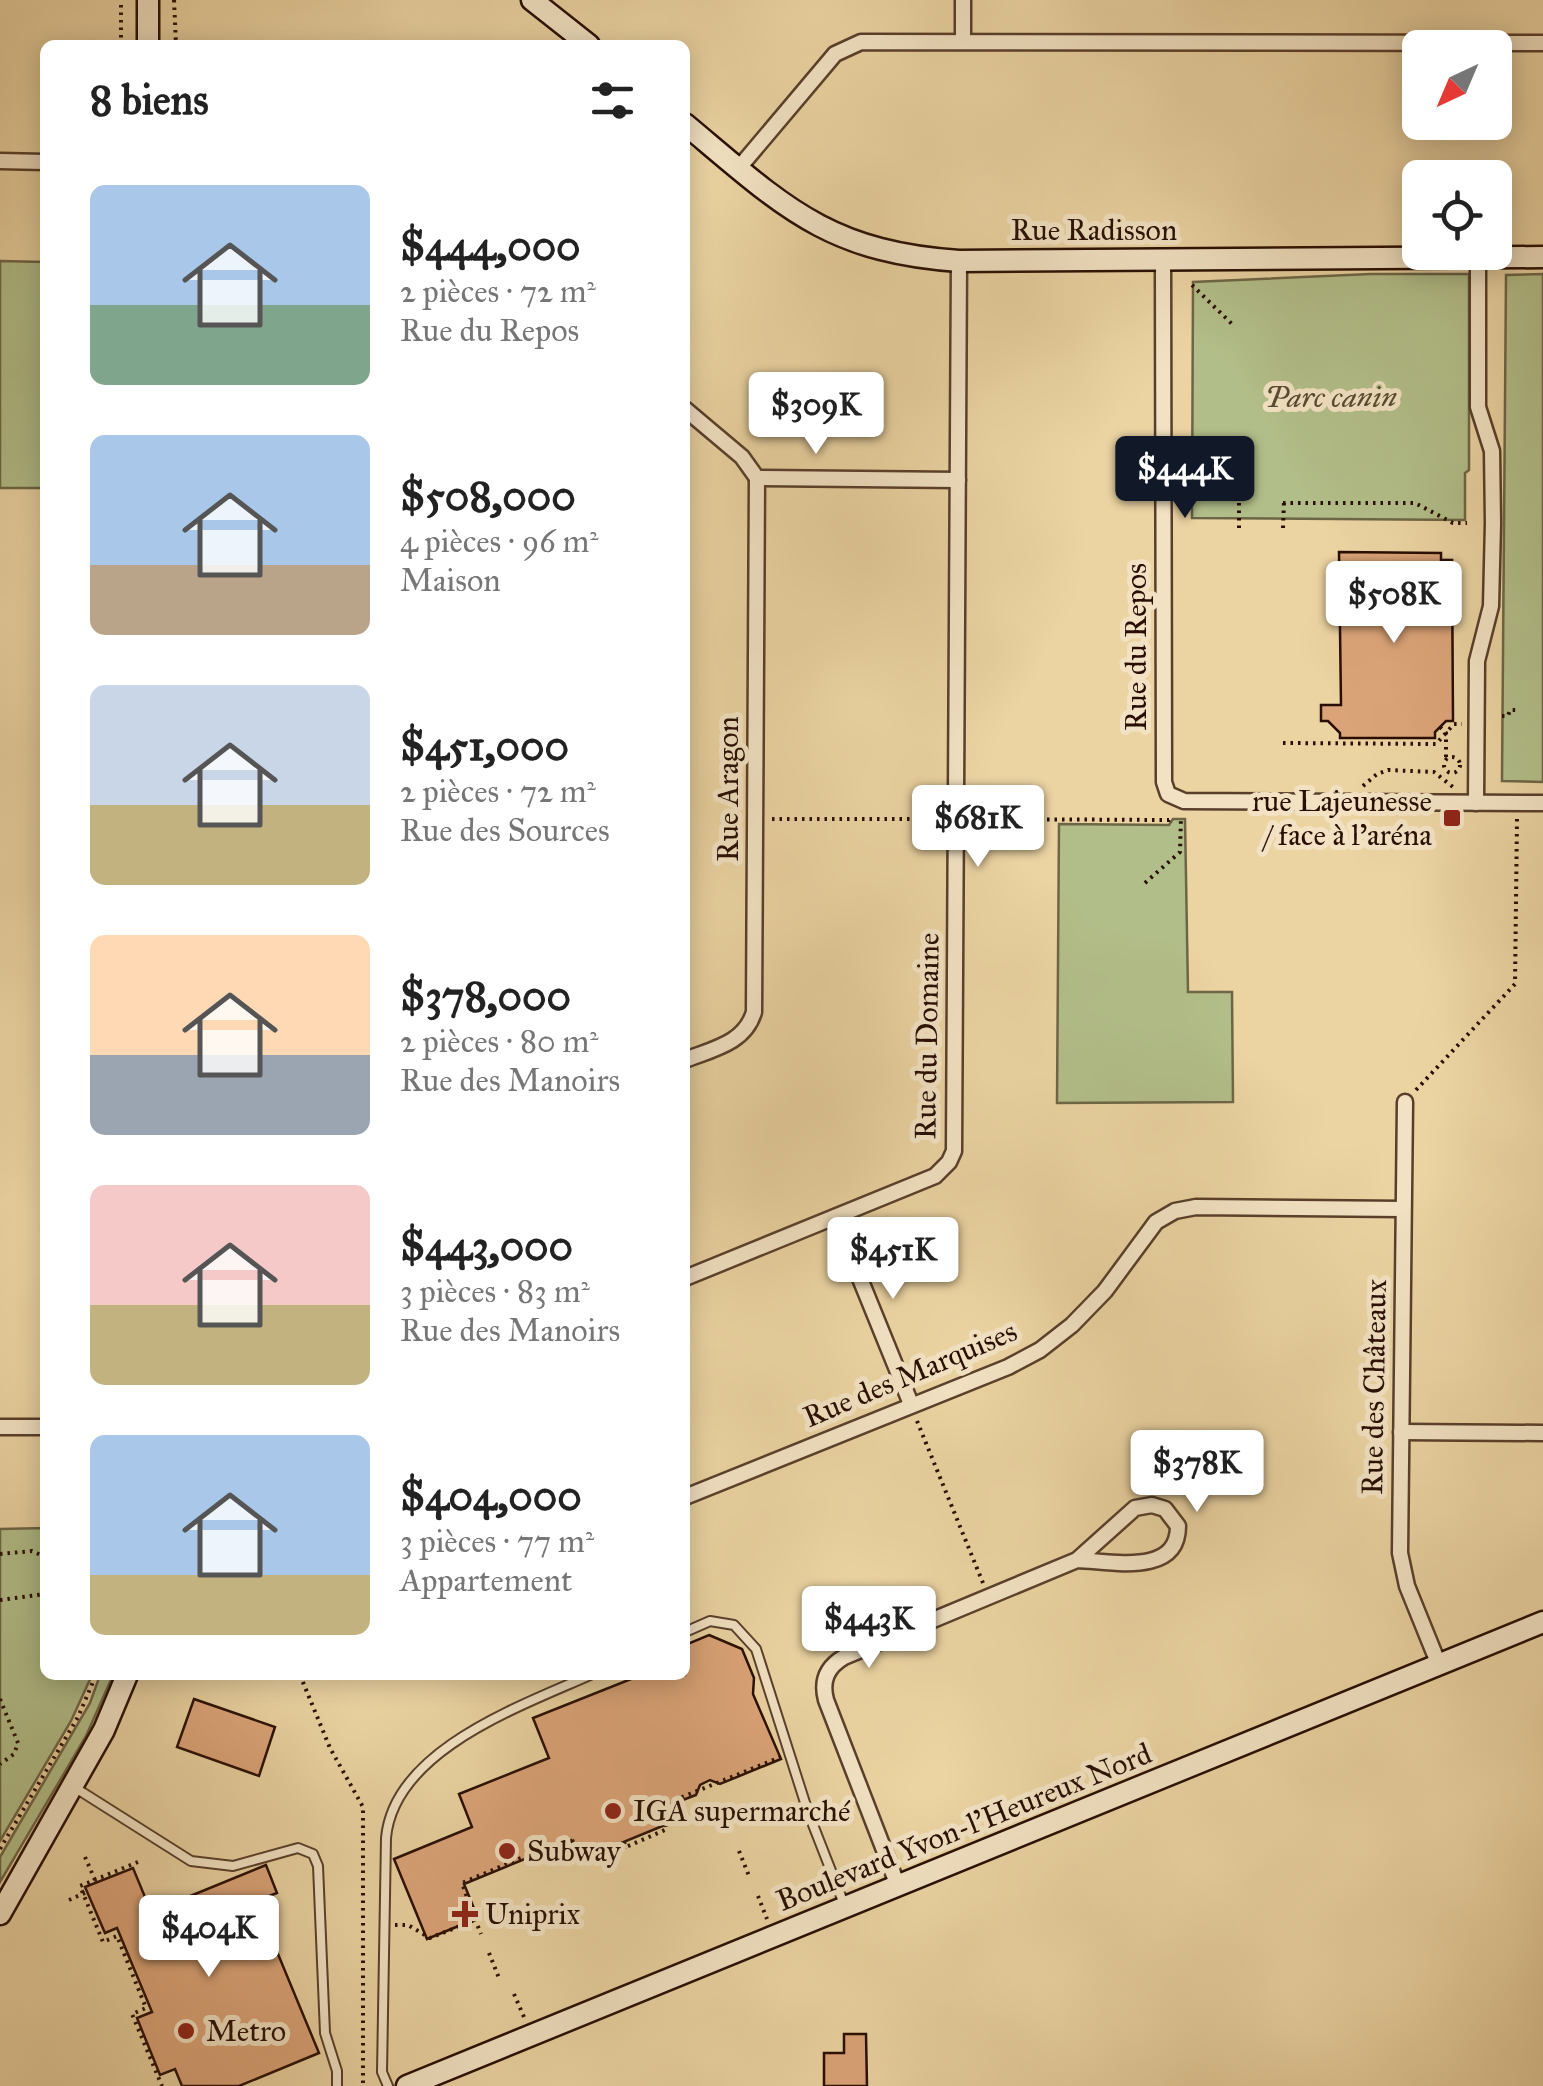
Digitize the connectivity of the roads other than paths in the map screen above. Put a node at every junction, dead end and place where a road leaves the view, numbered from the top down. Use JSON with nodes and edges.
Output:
{"nodes":[{"id":1,"x":148,"y":0,"type":"edge"},
{"id":2,"x":532,"y":0,"type":"edge"},
{"id":3,"x":963,"y":0,"type":"edge"},
{"id":4,"x":148,"y":40,"type":"edge"},
{"id":5,"x":584,"y":40,"type":"edge"},
{"id":6,"x":963,"y":42,"type":"junction"},
{"id":7,"x":1543,"y":43,"type":"edge"},
{"id":8,"x":690,"y":128,"type":"edge"},
{"id":9,"x":0,"y":162,"type":"edge"},
{"id":10,"x":40,"y":162,"type":"edge"},
{"id":11,"x":738,"y":169,"type":"junction"},
{"id":12,"x":1402,"y":257,"type":"edge"},
{"id":13,"x":1512,"y":258,"type":"edge"},
{"id":14,"x":1543,"y":258,"type":"edge"},
{"id":15,"x":1163,"y":259,"type":"junction"},
{"id":16,"x":960,"y":261,"type":"junction"},
{"id":17,"x":1478,"y":270,"type":"edge"},
{"id":18,"x":690,"y":413,"type":"edge"},
{"id":19,"x":757,"y":478,"type":"junction"},
{"id":20,"x":958,"y":480,"type":"junction"},
{"id":21,"x":1476,"y":803,"type":"junction"},
{"id":22,"x":1543,"y":803,"type":"edge"},
{"id":23,"x":690,"y":1058,"type":"edge"},
{"id":24,"x":1404,"y":1102,"type":"road end"},
{"id":25,"x":1404,"y":1209,"type":"junction"},
{"id":26,"x":835,"y":1216,"type":"junction"},
{"id":27,"x":690,"y":1276,"type":"edge"},
{"id":28,"x":911,"y":1404,"type":"junction"},
{"id":29,"x":0,"y":1427,"type":"edge"},
{"id":30,"x":40,"y":1427,"type":"edge"},
{"id":31,"x":1401,"y":1432,"type":"junction"},
{"id":32,"x":1543,"y":1432,"type":"edge"},
{"id":33,"x":690,"y":1495,"type":"edge"},
{"id":34,"x":1077,"y":1560,"type":"junction"},
{"id":35,"x":1543,"y":1622,"type":"edge"},
{"id":36,"x":690,"y":1630,"type":"edge"},
{"id":37,"x":1439,"y":1664,"type":"junction"},
{"id":38,"x":125,"y":1680,"type":"edge"},
{"id":39,"x":579,"y":1680,"type":"edge"},
{"id":40,"x":73,"y":1786,"type":"junction"},
{"id":41,"x":898,"y":1886,"type":"junction"},
{"id":42,"x":845,"y":1908,"type":"junction"},
{"id":43,"x":0,"y":1914,"type":"edge"},
{"id":44,"x":337,"y":2086,"type":"edge"},
{"id":45,"x":388,"y":2086,"type":"edge"},
{"id":46,"x":407,"y":2086,"type":"edge"}],
"edges":[{"from":1,"to":4,"type":"street"},
{"from":2,"to":5,"type":"street"},
{"from":3,"to":6,"type":"street"},
{"from":6,"to":7,"type":"street"},
{"from":6,"to":11,"type":"street"},
{"from":8,"to":11,"type":"street","name":"Rue Radisson"},
{"from":9,"to":10,"type":"street"},
{"from":11,"to":16,"type":"street","name":"Rue Radisson"},
{"from":12,"to":15,"type":"street","name":"Rue Radisson"},
{"from":13,"to":14,"type":"street","name":"Rue Radisson"},
{"from":15,"to":16,"type":"street","name":"Rue Radisson"},
{"from":15,"to":21,"type":"street","name":"Rue du Repos"},
{"from":16,"to":20,"type":"street","name":"Rue du Domaine"},
{"from":17,"to":21,"type":"street"},
{"from":18,"to":19,"type":"street"},
{"from":19,"to":20,"type":"street"},
{"from":19,"to":23,"type":"street","name":"Rue Aragon"},
{"from":20,"to":26,"type":"street","name":"Rue du Domaine"},
{"from":21,"to":22,"type":"street"},
{"from":24,"to":25,"type":"street","name":"Rue des Châteaux"},
{"from":25,"to":28,"type":"street","name":"Rue des Marquises"},
{"from":25,"to":31,"type":"street","name":"Rue des Châteaux"},
{"from":26,"to":27,"type":"street","name":"Rue du Domaine"},
{"from":26,"to":28,"type":"street"},
{"from":28,"to":33,"type":"street","name":"Rue des Marquises"},
{"from":29,"to":30,"type":"street"},
{"from":31,"to":32,"type":"street"},
{"from":31,"to":37,"type":"street","name":"Rue des Châteaux"},
{"from":34,"to":34,"type":"street"},
{"from":34,"to":41,"type":"street"},
{"from":35,"to":37,"type":"street","name":"Boulevard Yvon-l'Heureux Nord"},
{"from":36,"to":42,"type":"lane"},
{"from":37,"to":41,"type":"street","name":"Boulevard Yvon-l'Heureux Nord"},
{"from":38,"to":40,"type":"street"},
{"from":39,"to":45,"type":"lane"},
{"from":40,"to":43,"type":"street"},
{"from":40,"to":44,"type":"lane"},
{"from":41,"to":42,"type":"street","name":"Boulevard Yvon-l'Heureux Nord"},
{"from":42,"to":46,"type":"street","name":"Boulevard Yvon-l'Heureux Nord"}]}
